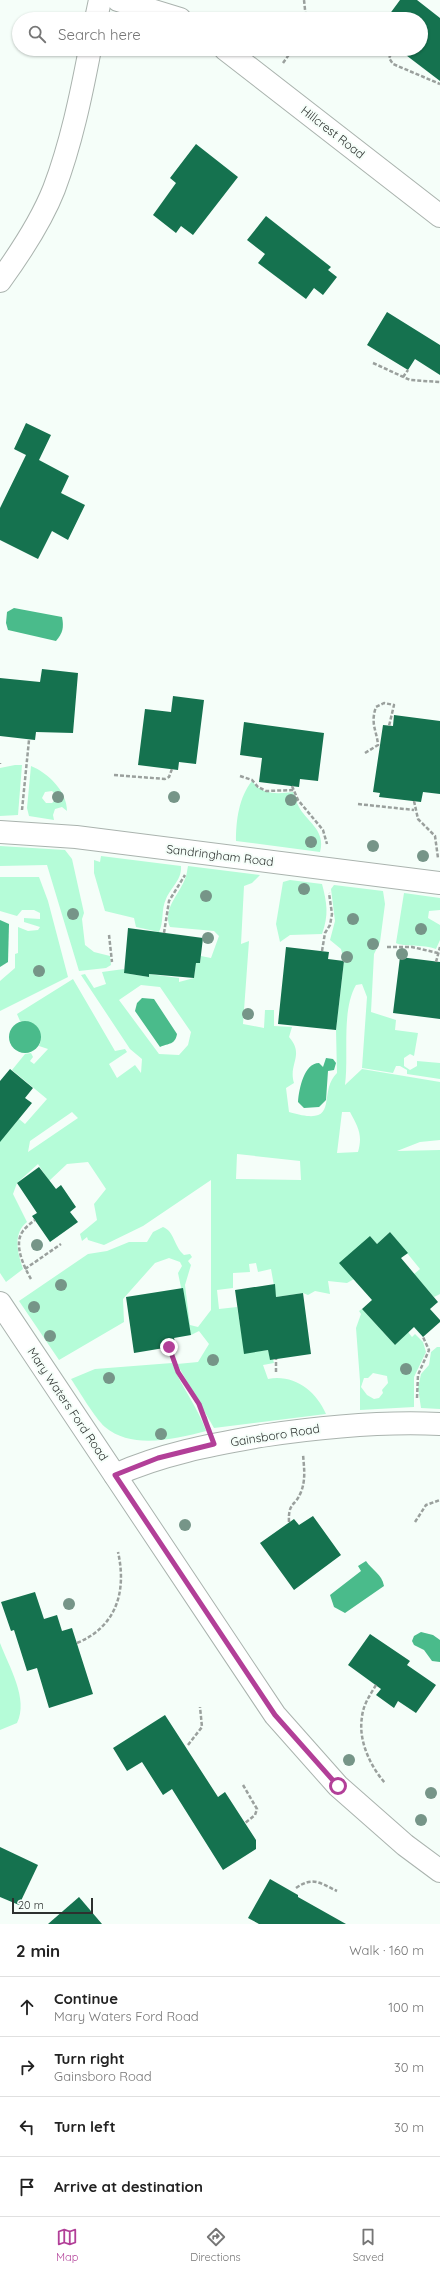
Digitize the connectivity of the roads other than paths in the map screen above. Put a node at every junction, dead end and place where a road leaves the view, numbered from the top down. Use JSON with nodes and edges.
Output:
{"nodes":[{"id":1,"x":100,"y":0,"type":"edge"},
{"id":2,"x":118,"y":0,"type":"edge"},
{"id":3,"x":97,"y":12,"type":"edge"},
{"id":4,"x":157,"y":12,"type":"edge"},
{"id":5,"x":89,"y":56,"type":"edge"},
{"id":6,"x":234,"y":56,"type":"edge"},
{"id":7,"x":440,"y":216,"type":"edge"},
{"id":8,"x":0,"y":281,"type":"edge"},
{"id":9,"x":10,"y":832,"type":"edge"},
{"id":10,"x":437,"y":882,"type":"edge"},
{"id":11,"x":0,"y":1303,"type":"edge"},
{"id":12,"x":430,"y":1423,"type":"edge"},
{"id":13,"x":115,"y":1475,"type":"junction"},
{"id":14,"x":440,"y":1871,"type":"edge"}],
"edges":[{"from":1,"to":3,"type":"street"},
{"from":2,"to":4,"type":"street"},
{"from":5,"to":8,"type":"street"},
{"from":6,"to":7,"type":"street","name":"Hillcrest Road"},
{"from":9,"to":10,"type":"street","name":"Sandringham Road"},
{"from":11,"to":13,"type":"street","name":"Mary Waters Ford Road"},
{"from":12,"to":13,"type":"street","name":"Gainsboro Road"},
{"from":13,"to":14,"type":"street","name":"Mary Waters Ford Road"}]}
